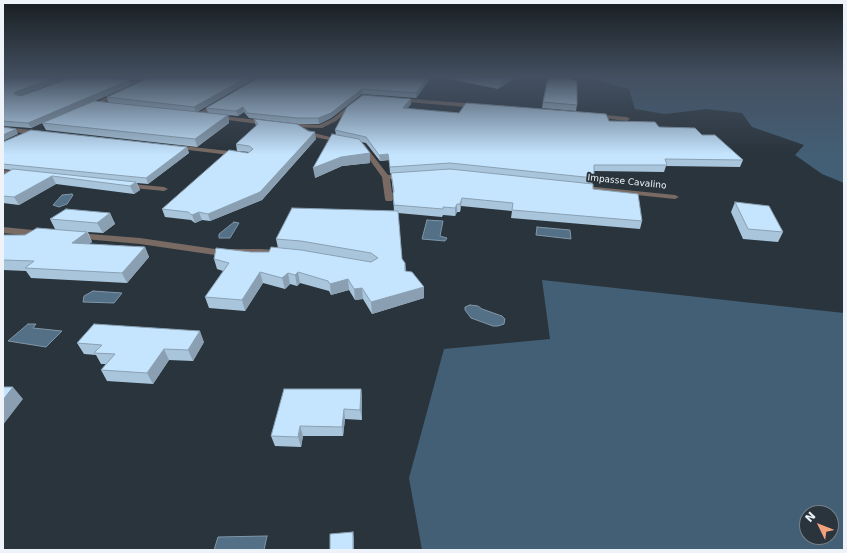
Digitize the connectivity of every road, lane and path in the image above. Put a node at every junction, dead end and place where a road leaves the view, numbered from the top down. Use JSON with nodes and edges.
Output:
{"nodes":[{"id":1,"x":95,"y":104,"type":"joint"},
{"id":2,"x":217,"y":104,"type":"edge"},
{"id":3,"x":354,"y":104,"type":"edge"},
{"id":4,"x":444,"y":104,"type":"edge"},
{"id":5,"x":111,"y":106,"type":"edge"},
{"id":6,"x":487,"y":107,"type":"edge"},
{"id":7,"x":82,"y":110,"type":"edge"},
{"id":8,"x":190,"y":114,"type":"edge"},
{"id":9,"x":198,"y":115,"type":"junction"},
{"id":10,"x":588,"y":116,"type":"edge"},
{"id":11,"x":627,"y":119,"type":"dead end"},
{"id":12,"x":276,"y":124,"type":"edge"},
{"id":13,"x":283,"y":125,"type":"edge"},
{"id":14,"x":47,"y":126,"type":"edge"},
{"id":15,"x":299,"y":127,"type":"junction"},
{"id":16,"x":3,"y":129,"type":"edge"},
{"id":17,"x":34,"y":132,"type":"junction"},
{"id":18,"x":49,"y":134,"type":"edge"},
{"id":19,"x":21,"y":137,"type":"edge"},
{"id":20,"x":165,"y":146,"type":"edge"},
{"id":21,"x":242,"y":155,"type":"edge"},
{"id":22,"x":3,"y":172,"type":"edge"},
{"id":23,"x":26,"y":174,"type":"edge"},
{"id":24,"x":414,"y":175,"type":"edge"},
{"id":25,"x":386,"y":177,"type":"junction"},
{"id":26,"x":118,"y":184,"type":"edge"},
{"id":27,"x":574,"y":186,"type":"edge"},
{"id":28,"x":164,"y":189,"type":"dead end"},
{"id":29,"x":675,"y":197,"type":"dead end"},
{"id":30,"x":389,"y":199,"type":"dead end"},
{"id":31,"x":3,"y":230,"type":"edge"},
{"id":32,"x":55,"y":235,"type":"edge"},
{"id":33,"x":70,"y":236,"type":"edge"},
{"id":34,"x":289,"y":255,"type":"edge"}],
"edges":[{"from":1,"to":5,"type":"street"},
{"from":1,"to":7,"type":"street"},
{"from":2,"to":9,"type":"street"},
{"from":3,"to":15,"type":"street"},
{"from":4,"to":6,"type":"street"},
{"from":8,"to":9,"type":"street"},
{"from":9,"to":12,"type":"street"},
{"from":10,"to":11,"type":"street"},
{"from":13,"to":15,"type":"street"},
{"from":14,"to":17,"type":"street"},
{"from":15,"to":25,"type":"street"},
{"from":16,"to":17,"type":"street"},
{"from":17,"to":18,"type":"street"},
{"from":17,"to":19,"type":"street"},
{"from":20,"to":21,"type":"street"},
{"from":22,"to":23,"type":"street"},
{"from":24,"to":25,"type":"street"},
{"from":25,"to":30,"type":"street"},
{"from":26,"to":28,"type":"street"},
{"from":27,"to":29,"type":"street","name":"Impasse Cavalino"},
{"from":31,"to":32,"type":"street"},
{"from":33,"to":34,"type":"street"}]}
